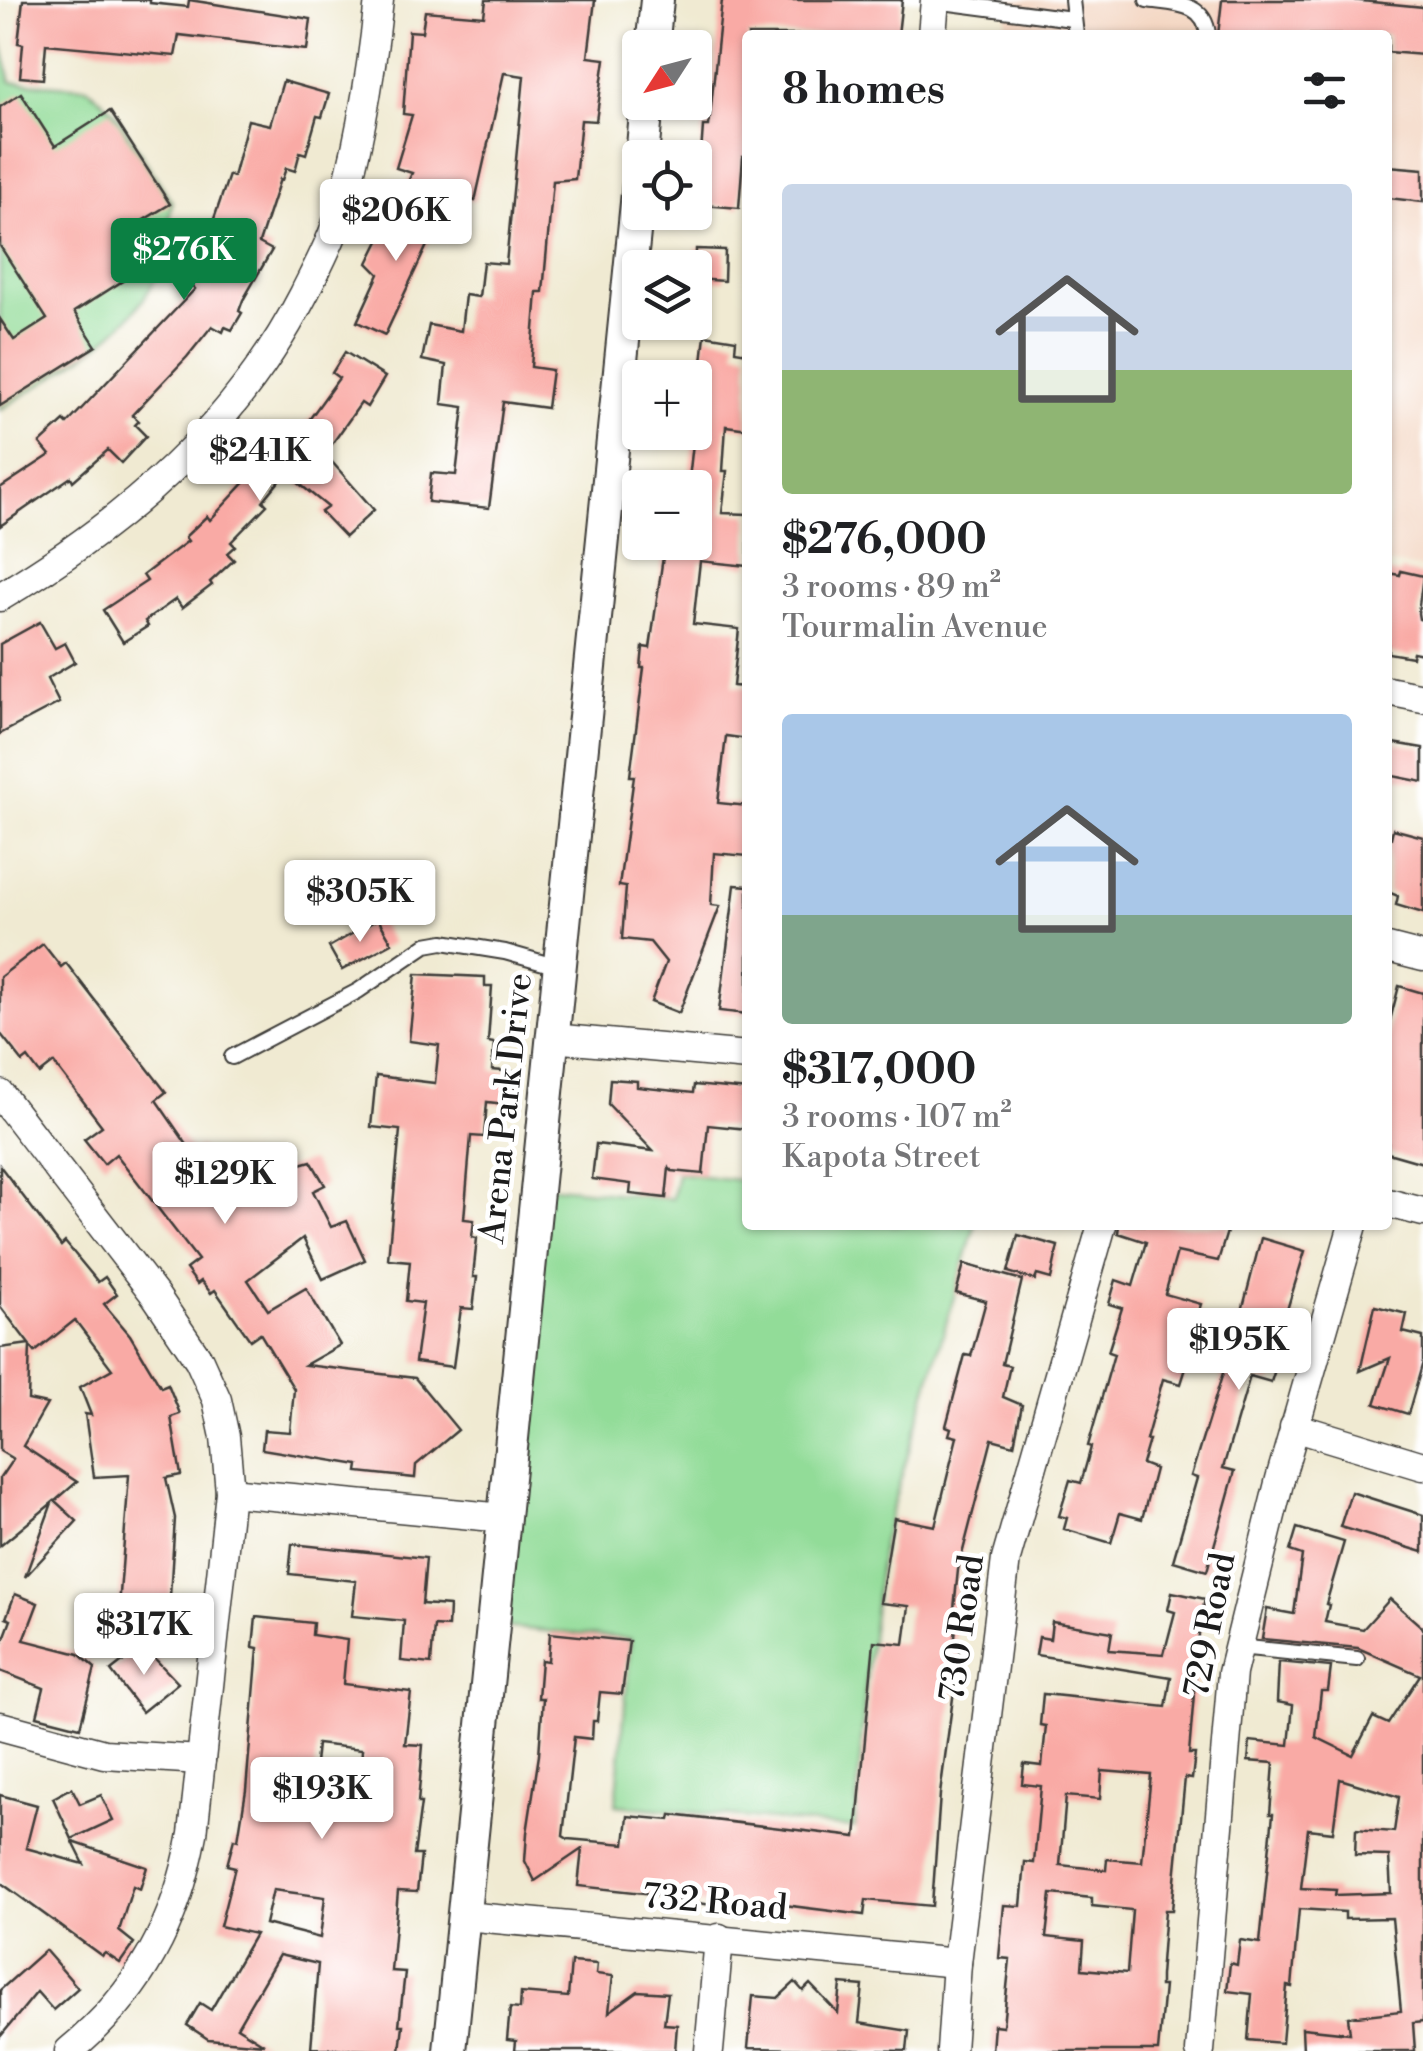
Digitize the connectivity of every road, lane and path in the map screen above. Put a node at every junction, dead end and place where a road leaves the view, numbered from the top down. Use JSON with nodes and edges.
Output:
{"nodes":[{"id":1,"x":379,"y":0,"type":"edge"},
{"id":2,"x":657,"y":0,"type":"edge"},
{"id":3,"x":935,"y":0,"type":"edge"},
{"id":4,"x":1072,"y":0,"type":"edge"},
{"id":5,"x":1147,"y":0,"type":"edge"},
{"id":6,"x":1072,"y":19,"type":"junction"},
{"id":7,"x":654,"y":30,"type":"edge"},
{"id":8,"x":932,"y":30,"type":"edge"},
{"id":9,"x":1075,"y":30,"type":"edge"},
{"id":10,"x":1207,"y":30,"type":"edge"},
{"id":11,"x":634,"y":230,"type":"edge"},
{"id":12,"x":0,"y":596,"type":"edge"},
{"id":13,"x":1392,"y":692,"type":"edge"},
{"id":14,"x":1423,"y":698,"type":"edge"},
{"id":15,"x":1392,"y":949,"type":"edge"},
{"id":16,"x":1423,"y":957,"type":"edge"},
{"id":17,"x":559,"y":967,"type":"junction"},
{"id":18,"x":552,"y":1038,"type":"junction"},
{"id":19,"x":742,"y":1055,"type":"edge"},
{"id":20,"x":232,"y":1057,"type":"dead end"},
{"id":21,"x":0,"y":1094,"type":"edge"},
{"id":22,"x":1392,"y":1204,"type":"edge"},
{"id":23,"x":1423,"y":1212,"type":"edge"},
{"id":24,"x":1101,"y":1230,"type":"edge"},
{"id":25,"x":1352,"y":1230,"type":"edge"},
{"id":26,"x":1294,"y":1427,"type":"junction"},
{"id":27,"x":1423,"y":1466,"type":"edge"},
{"id":28,"x":230,"y":1492,"type":"junction"},
{"id":29,"x":504,"y":1518,"type":"junction"},
{"id":30,"x":1238,"y":1648,"type":"junction"},
{"id":31,"x":1356,"y":1659,"type":"dead end"},
{"id":32,"x":0,"y":1726,"type":"edge"},
{"id":33,"x":201,"y":1760,"type":"junction"},
{"id":34,"x":465,"y":1916,"type":"junction"},
{"id":35,"x":719,"y":1938,"type":"junction"},
{"id":36,"x":957,"y":1963,"type":"junction"},
{"id":37,"x":69,"y":2051,"type":"edge"},
{"id":38,"x":450,"y":2051,"type":"edge"},
{"id":39,"x":709,"y":2051,"type":"edge"},
{"id":40,"x":951,"y":2051,"type":"edge"},
{"id":41,"x":1200,"y":2051,"type":"edge"}],
"edges":[{"from":1,"to":12,"type":"street"},
{"from":2,"to":7,"type":"street"},
{"from":3,"to":6,"type":"lane"},
{"from":3,"to":8,"type":"street"},
{"from":4,"to":6,"type":"lane"},
{"from":5,"to":10,"type":"lane"},
{"from":6,"to":9,"type":"lane"},
{"from":11,"to":17,"type":"street","name":"Arena Park Drive"},
{"from":13,"to":14,"type":"street"},
{"from":15,"to":16,"type":"street"},
{"from":17,"to":18,"type":"street","name":"Arena Park Drive"},
{"from":17,"to":20,"type":"lane"},
{"from":18,"to":19,"type":"street"},
{"from":18,"to":29,"type":"street","name":"Arena Park Drive"},
{"from":21,"to":28,"type":"street"},
{"from":22,"to":23,"type":"street"},
{"from":24,"to":36,"type":"street","name":"730 Road"},
{"from":25,"to":26,"type":"street","name":"729 Road"},
{"from":26,"to":27,"type":"street"},
{"from":26,"to":30,"type":"street","name":"729 Road"},
{"from":28,"to":29,"type":"street"},
{"from":28,"to":33,"type":"street"},
{"from":29,"to":34,"type":"street","name":"Arena Park Drive"},
{"from":30,"to":31,"type":"lane"},
{"from":30,"to":41,"type":"street","name":"729 Road"},
{"from":32,"to":33,"type":"street"},
{"from":33,"to":37,"type":"street"},
{"from":34,"to":35,"type":"street","name":"732 Road"},
{"from":34,"to":38,"type":"street","name":"Arena Park Drive"},
{"from":35,"to":36,"type":"street","name":"732 Road"},
{"from":35,"to":39,"type":"street"},
{"from":36,"to":40,"type":"street","name":"730 Road"}]}
